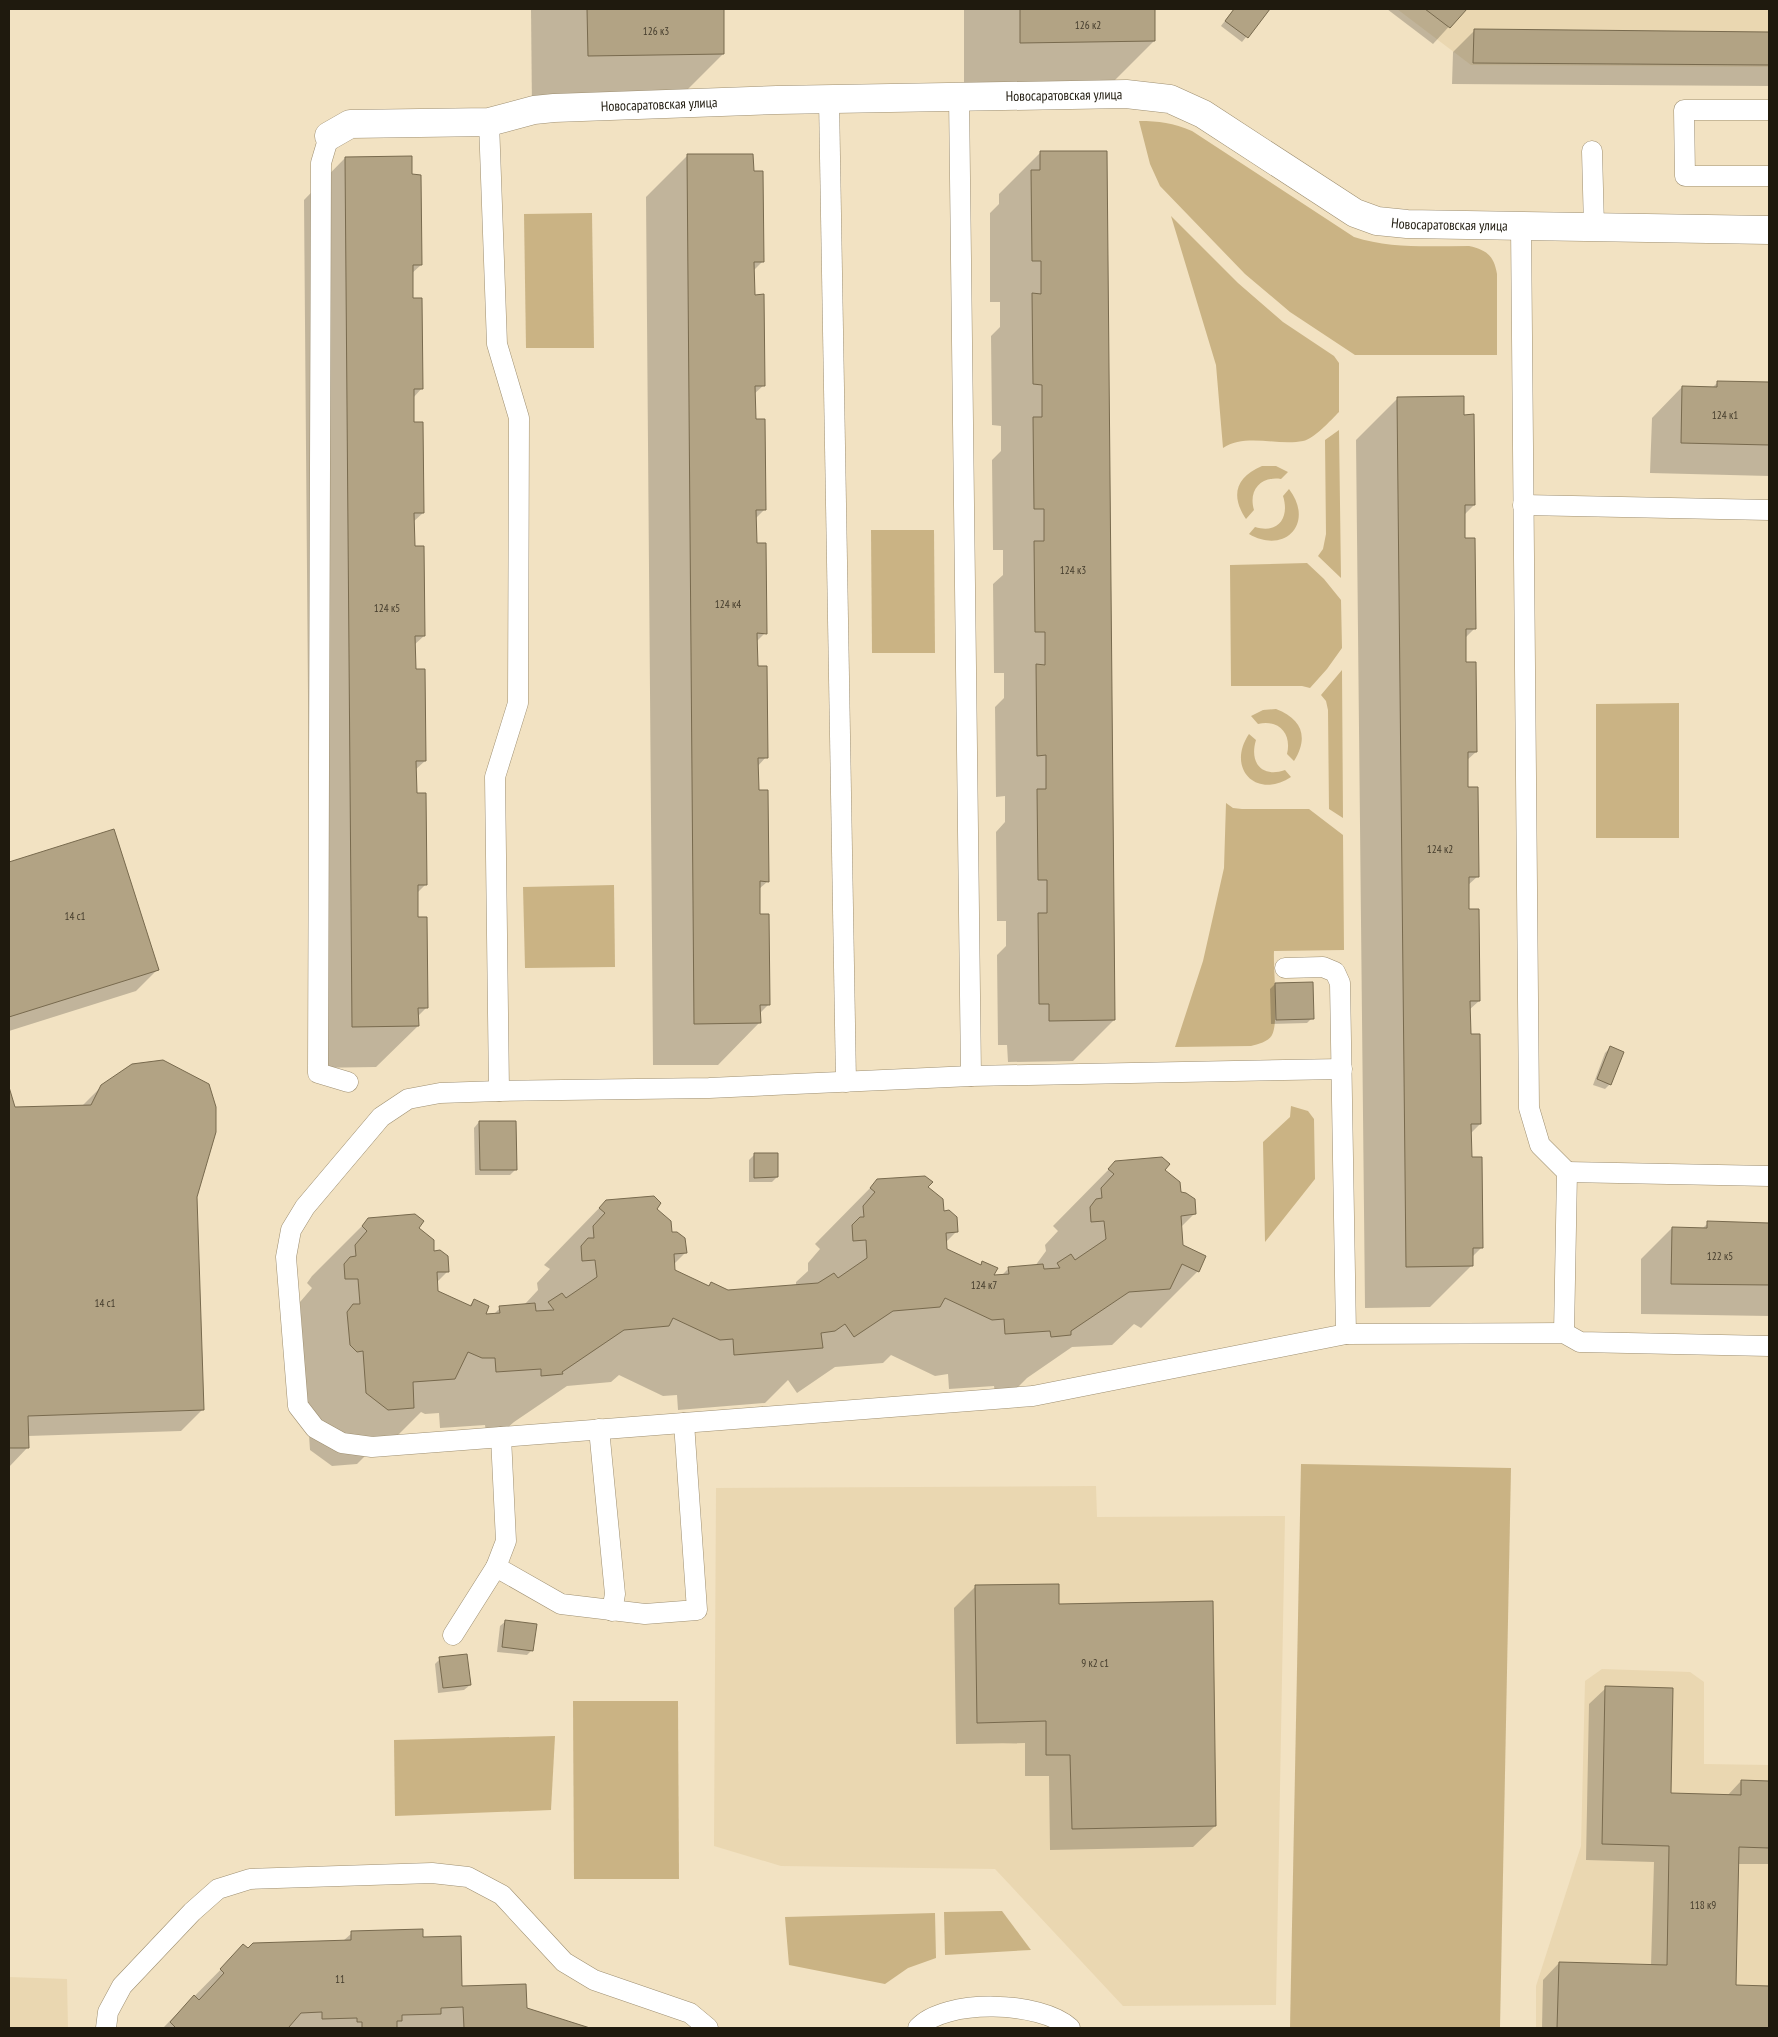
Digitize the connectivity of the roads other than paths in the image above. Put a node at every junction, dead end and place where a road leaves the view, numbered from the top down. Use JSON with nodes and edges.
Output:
{"nodes":[{"id":1,"x":959,"y":96,"type":"junction"},
{"id":2,"x":829,"y":99,"type":"junction"},
{"id":3,"x":1769,"y":110,"type":"edge"},
{"id":4,"x":489,"y":122,"type":"junction"},
{"id":5,"x":329,"y":136,"type":"joint"},
{"id":6,"x":1592,"y":151,"type":"dead end"},
{"id":7,"x":1769,"y":176,"type":"edge"},
{"id":8,"x":1522,"y":226,"type":"junction"},
{"id":9,"x":1594,"y":227,"type":"junction"},
{"id":10,"x":1769,"y":230,"type":"edge"},
{"id":11,"x":1523,"y":505,"type":"junction"},
{"id":12,"x":1769,"y":510,"type":"edge"},
{"id":13,"x":1285,"y":968,"type":"dead end"},
{"id":14,"x":1342,"y":1069,"type":"junction"},
{"id":15,"x":970,"y":1076,"type":"junction"},
{"id":16,"x":348,"y":1082,"type":"dead end"},
{"id":17,"x":846,"y":1082,"type":"junction"},
{"id":18,"x":499,"y":1091,"type":"junction"},
{"id":19,"x":1567,"y":1172,"type":"junction"},
{"id":20,"x":1769,"y":1176,"type":"edge"},
{"id":21,"x":1564,"y":1333,"type":"junction"},
{"id":22,"x":1346,"y":1334,"type":"junction"},
{"id":23,"x":1769,"y":1346,"type":"edge"},
{"id":24,"x":684,"y":1422,"type":"junction"},
{"id":25,"x":599,"y":1429,"type":"junction"},
{"id":26,"x":501,"y":1437,"type":"junction"},
{"id":27,"x":496,"y":1567,"type":"junction"},
{"id":28,"x":612,"y":1611,"type":"junction"},
{"id":29,"x":453,"y":1635,"type":"dead end"},
{"id":30,"x":106,"y":2028,"type":"edge"},
{"id":31,"x":708,"y":2028,"type":"edge"},
{"id":32,"x":918,"y":2028,"type":"edge"},
{"id":33,"x":1070,"y":2028,"type":"edge"}],
"edges":[{"from":1,"to":2,"type":"street","name":"Новосаратовская улица"},
{"from":1,"to":8,"type":"street","name":"Новосаратовская улица"},
{"from":1,"to":15,"type":"lane"},
{"from":2,"to":4,"type":"street","name":"Новосаратовская улица"},
{"from":2,"to":17,"type":"lane"},
{"from":3,"to":7,"type":"lane"},
{"from":4,"to":5,"type":"street","name":"Новосаратовская улица"},
{"from":4,"to":18,"type":"lane"},
{"from":5,"to":16,"type":"lane"},
{"from":6,"to":9,"type":"lane"},
{"from":8,"to":9,"type":"street","name":"Новосаратовская улица"},
{"from":8,"to":11,"type":"lane"},
{"from":9,"to":10,"type":"street","name":"Новосаратовская улица"},
{"from":11,"to":12,"type":"lane"},
{"from":11,"to":19,"type":"lane"},
{"from":13,"to":14,"type":"lane"},
{"from":14,"to":15,"type":"lane"},
{"from":14,"to":22,"type":"lane"},
{"from":15,"to":17,"type":"lane"},
{"from":17,"to":18,"type":"lane"},
{"from":18,"to":26,"type":"lane"},
{"from":19,"to":20,"type":"lane"},
{"from":19,"to":21,"type":"lane"},
{"from":21,"to":22,"type":"lane"},
{"from":21,"to":23,"type":"lane"},
{"from":22,"to":24,"type":"lane"},
{"from":24,"to":25,"type":"lane"},
{"from":24,"to":28,"type":"lane"},
{"from":25,"to":26,"type":"lane"},
{"from":25,"to":28,"type":"lane"},
{"from":26,"to":27,"type":"lane"},
{"from":27,"to":28,"type":"lane"},
{"from":27,"to":29,"type":"lane"},
{"from":30,"to":31,"type":"lane"},
{"from":32,"to":33,"type":"lane"}]}
